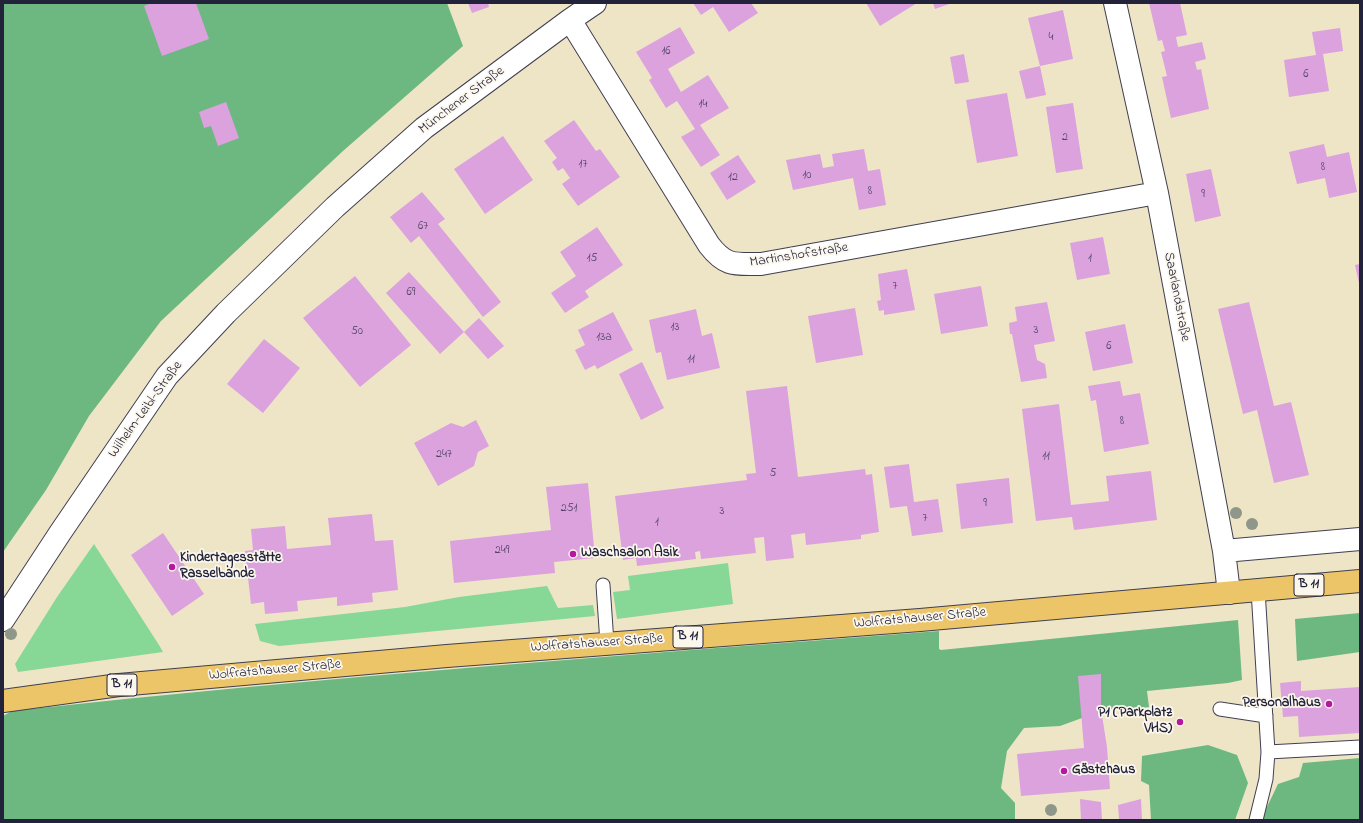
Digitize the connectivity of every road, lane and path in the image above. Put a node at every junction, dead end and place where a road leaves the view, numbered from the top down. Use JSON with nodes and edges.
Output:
{"nodes":[{"id":1,"x":596,"y":3,"type":"edge"},
{"id":2,"x":1115,"y":3,"type":"edge"},
{"id":3,"x":570,"y":20,"type":"junction"},
{"id":4,"x":1157,"y":193,"type":"junction"},
{"id":5,"x":335,"y":207,"type":"joint"},
{"id":6,"x":1360,"y":540,"type":"edge"},
{"id":7,"x":1224,"y":551,"type":"junction"},
{"id":8,"x":1360,"y":581,"type":"edge"},
{"id":9,"x":603,"y":585,"type":"dead end"},
{"id":10,"x":1258,"y":590,"type":"junction"},
{"id":11,"x":1229,"y":593,"type":"junction"},
{"id":12,"x":3,"y":620,"type":"edge"},
{"id":13,"x":607,"y":643,"type":"junction"},
{"id":14,"x":3,"y":701,"type":"edge"},
{"id":15,"x":1220,"y":709,"type":"dead end"},
{"id":16,"x":1266,"y":716,"type":"junction"},
{"id":17,"x":1360,"y":747,"type":"edge"},
{"id":18,"x":1268,"y":752,"type":"junction"},
{"id":19,"x":1256,"y":820,"type":"edge"}],
"edges":[{"from":1,"to":3,"type":"street","name":"Münchener Straße"},
{"from":2,"to":4,"type":"street","name":"Saarlandstraße"},
{"from":3,"to":4,"type":"street","name":"Martinshofstraße"},
{"from":3,"to":5,"type":"street","name":"Münchener Straße"},
{"from":4,"to":7,"type":"street","name":"Saarlandstraße"},
{"from":5,"to":12,"type":"street","name":"Wilhelm-Leibl-Straße"},
{"from":6,"to":7,"type":"street"},
{"from":7,"to":11,"type":"street","name":"Saarlandstraße"},
{"from":8,"to":10,"type":"main road","name":"Wolfratshauser Straße","number":"B 11"},
{"from":9,"to":13,"type":"lane"},
{"from":10,"to":11,"type":"main road","name":"Wolfratshauser Straße","number":"B 11"},
{"from":10,"to":16,"type":"lane"},
{"from":11,"to":13,"type":"main road","name":"Wolfratshauser Straße","number":"B 11"},
{"from":13,"to":14,"type":"main road","name":"Wolfratshauser Straße","number":"B 11"},
{"from":15,"to":16,"type":"lane"},
{"from":16,"to":18,"type":"lane"},
{"from":17,"to":18,"type":"lane"},
{"from":18,"to":19,"type":"lane"}]}
